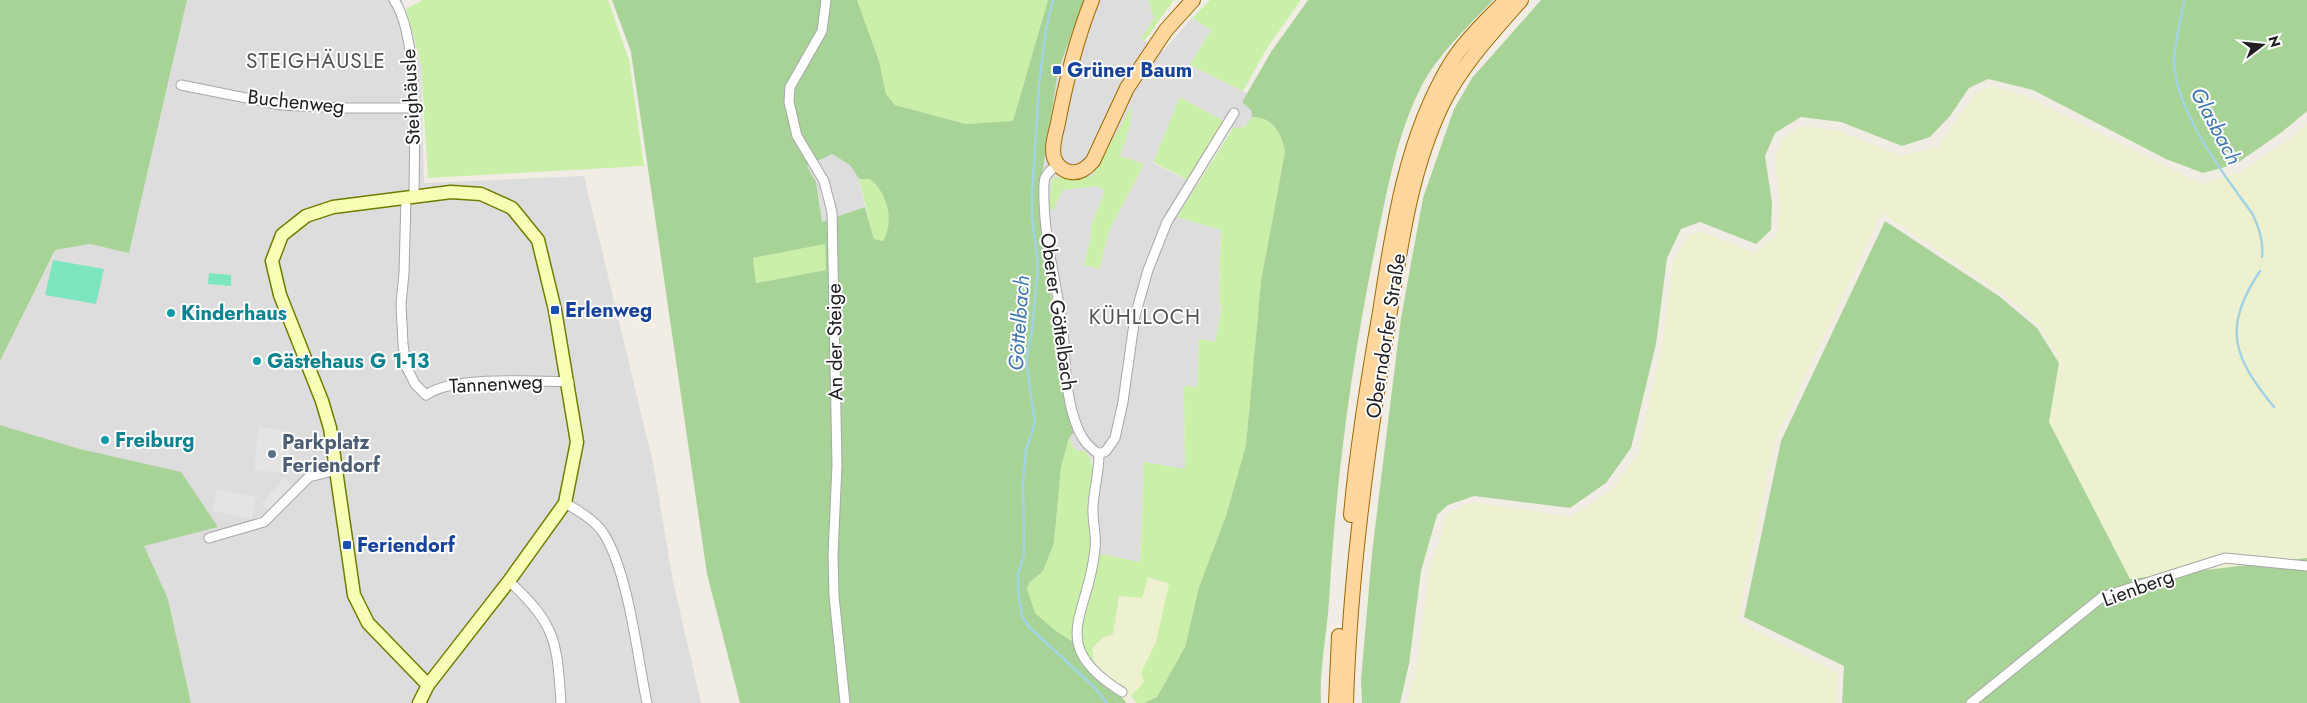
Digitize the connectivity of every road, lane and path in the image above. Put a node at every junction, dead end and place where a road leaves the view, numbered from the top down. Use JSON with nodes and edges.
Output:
{"nodes":[{"id":1,"x":394,"y":0,"type":"edge"},
{"id":2,"x":826,"y":0,"type":"edge"},
{"id":3,"x":1092,"y":0,"type":"edge"},
{"id":4,"x":1193,"y":0,"type":"edge"},
{"id":5,"x":1506,"y":0,"type":"edge"},
{"id":6,"x":1521,"y":0,"type":"edge"},
{"id":7,"x":181,"y":85,"type":"dead end"},
{"id":8,"x":413,"y":108,"type":"junction"},
{"id":9,"x":1234,"y":113,"type":"dead end"},
{"id":10,"x":1058,"y":165,"type":"junction"},
{"id":11,"x":410,"y":197,"type":"junction"},
{"id":12,"x":569,"y":382,"type":"junction"},
{"id":13,"x":426,"y":395,"type":"joint"},
{"id":14,"x":1099,"y":454,"type":"junction"},
{"id":15,"x":337,"y":470,"type":"junction"},
{"id":16,"x":566,"y":503,"type":"junction"},
{"id":17,"x":209,"y":538,"type":"dead end"},
{"id":18,"x":2307,"y":566,"type":"edge"},
{"id":19,"x":509,"y":581,"type":"junction"},
{"id":20,"x":428,"y":685,"type":"junction"},
{"id":21,"x":1122,"y":692,"type":"dead end"},
{"id":22,"x":419,"y":703,"type":"edge"},
{"id":23,"x":561,"y":703,"type":"edge"},
{"id":24,"x":646,"y":703,"type":"edge"},
{"id":25,"x":844,"y":703,"type":"edge"},
{"id":26,"x":1336,"y":703,"type":"edge"},
{"id":27,"x":1346,"y":703,"type":"edge"},
{"id":28,"x":1971,"y":703,"type":"edge"}],
"edges":[{"from":1,"to":8,"type":"street","name":"Steighäusle"},
{"from":2,"to":25,"type":"street","name":"An der Steige"},
{"from":3,"to":10,"type":"main road"},
{"from":4,"to":10,"type":"main road"},
{"from":5,"to":26,"type":"main road","name":"Oberndorfer Straße"},
{"from":6,"to":27,"type":"main road","name":"Oberndorfer Straße"},
{"from":7,"to":8,"type":"street","name":"Buchenweg"},
{"from":8,"to":11,"type":"street","name":"Steighäusle"},
{"from":9,"to":14,"type":"street"},
{"from":10,"to":14,"type":"street","name":"Oberer Göttelbach"},
{"from":11,"to":12,"type":"street"},
{"from":11,"to":13,"type":"street","name":"Steighäusle"},
{"from":11,"to":15,"type":"street"},
{"from":12,"to":13,"type":"street","name":"Tannenweg"},
{"from":12,"to":16,"type":"street"},
{"from":14,"to":21,"type":"street"},
{"from":15,"to":17,"type":"street"},
{"from":15,"to":20,"type":"street"},
{"from":16,"to":19,"type":"street"},
{"from":16,"to":24,"type":"street"},
{"from":18,"to":28,"type":"street","name":"Lienberg"},
{"from":19,"to":20,"type":"street"},
{"from":19,"to":23,"type":"street"},
{"from":20,"to":22,"type":"street"}]}
